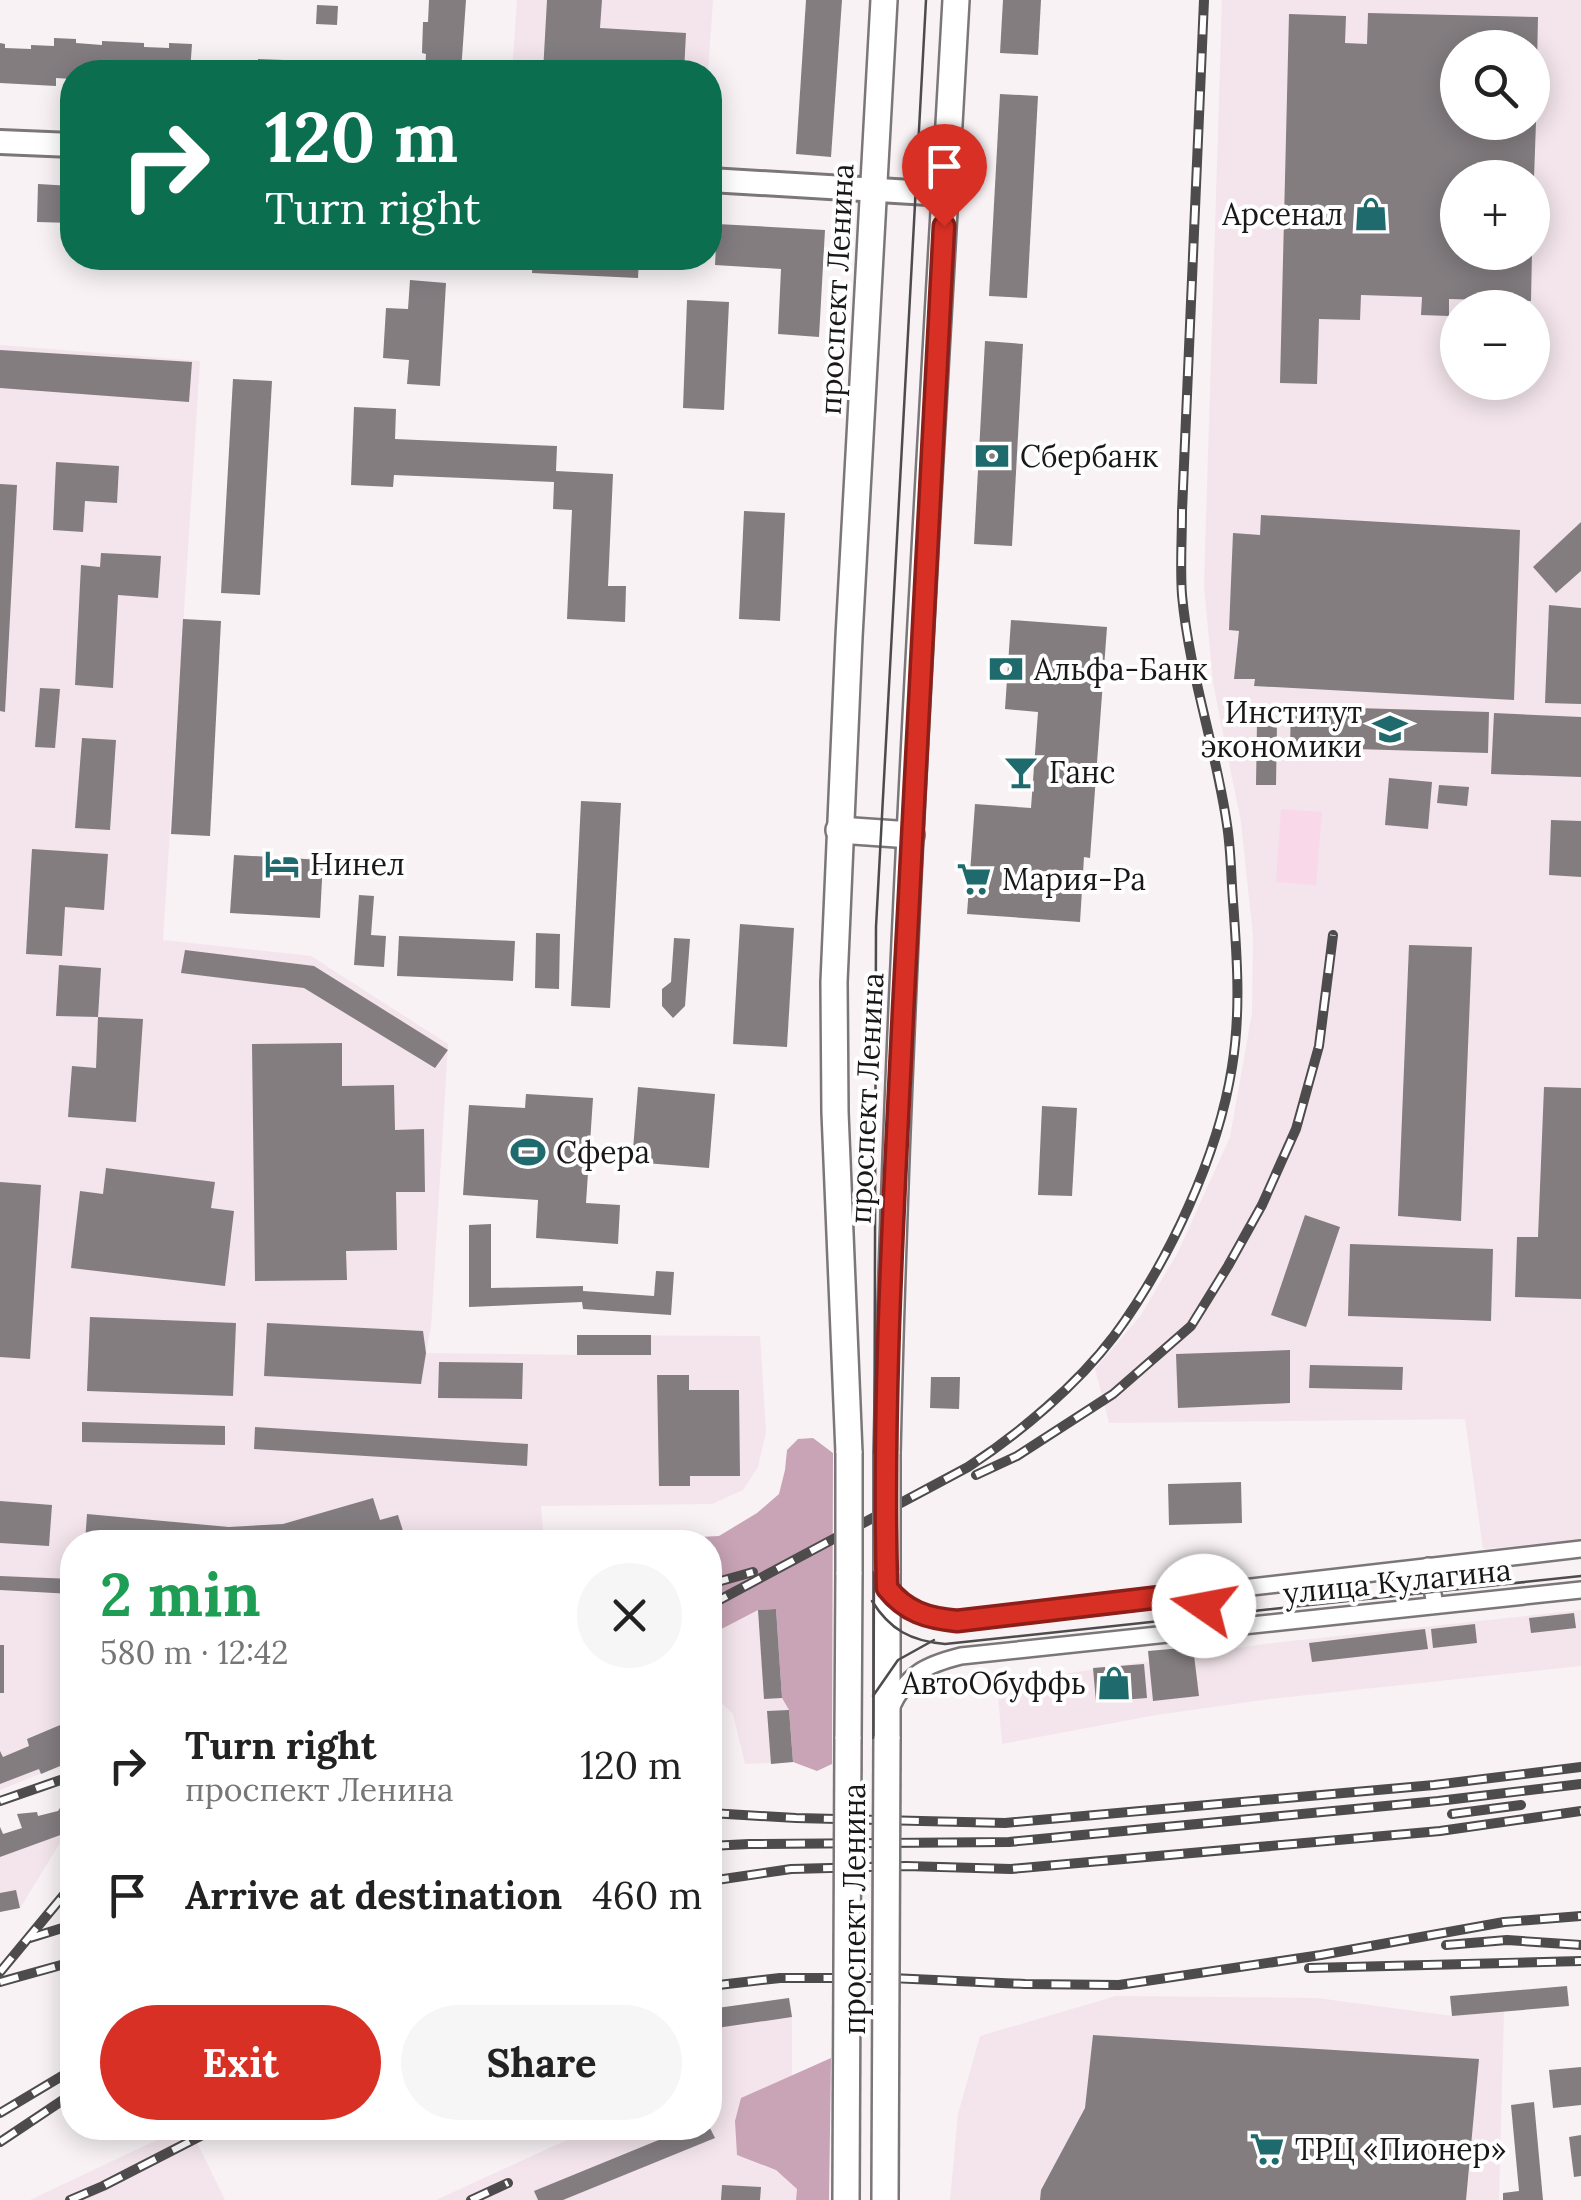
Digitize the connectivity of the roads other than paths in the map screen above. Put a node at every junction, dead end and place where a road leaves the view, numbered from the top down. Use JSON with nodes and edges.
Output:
{"nodes":[{"id":1,"x":884,"y":0,"type":"edge"},
{"id":2,"x":956,"y":0,"type":"edge"},
{"id":3,"x":0,"y":142,"type":"edge"},
{"id":4,"x":60,"y":145,"type":"edge"},
{"id":5,"x":722,"y":181,"type":"edge"},
{"id":6,"x":874,"y":189,"type":"junction"},
{"id":7,"x":945,"y":194,"type":"junction"},
{"id":8,"x":839,"y":830,"type":"junction"},
{"id":9,"x":911,"y":835,"type":"junction"},
{"id":10,"x":1581,"y":1549,"type":"edge"},
{"id":11,"x":1428,"y":1566,"type":"junction"},
{"id":12,"x":887,"y":1579,"type":"junction"},
{"id":13,"x":1581,"y":1590,"type":"edge"},
{"id":14,"x":1203,"y":1592,"type":"junction"},
{"id":15,"x":1435,"y":1605,"type":"junction"},
{"id":16,"x":1133,"y":1619,"type":"junction"},
{"id":17,"x":1208,"y":1628,"type":"junction"},
{"id":18,"x":887,"y":1728,"type":"junction"},
{"id":19,"x":846,"y":2200,"type":"edge"},
{"id":20,"x":885,"y":2200,"type":"edge"}],
"edges":[{"from":1,"to":6,"type":"main road","name":"проспект Ленина"},
{"from":2,"to":7,"type":"main road","name":"проспект Ленина"},
{"from":3,"to":4,"type":"street"},
{"from":5,"to":6,"type":"street"},
{"from":6,"to":7,"type":"street"},
{"from":6,"to":8,"type":"main road","name":"проспект Ленина"},
{"from":7,"to":9,"type":"main road","name":"проспект Ленина"},
{"from":8,"to":9,"type":"main road"},
{"from":8,"to":19,"type":"main road","name":"проспект Ленина","bridge":true},
{"from":9,"to":12,"type":"main road","name":"проспект Ленина","bridge":true},
{"from":10,"to":11,"type":"street","name":"улица Кулагина"},
{"from":11,"to":14,"type":"street","name":"улица Кулагина"},
{"from":11,"to":15,"type":"street"},
{"from":12,"to":16,"type":"street","name":"улица Кулагина"},
{"from":12,"to":18,"type":"main road","name":"проспект Ленина"},
{"from":13,"to":15,"type":"street","name":"улица Кулагина"},
{"from":14,"to":16,"type":"street","name":"улица Кулагина"},
{"from":14,"to":17,"type":"street"},
{"from":15,"to":17,"type":"street","name":"улица Кулагина"},
{"from":16,"to":17,"type":"street","name":"улица Кулагина"},
{"from":16,"to":18,"type":"street","name":"улица Кулагина"},
{"from":18,"to":20,"type":"main road","name":"проспект Ленина","bridge":true}]}
